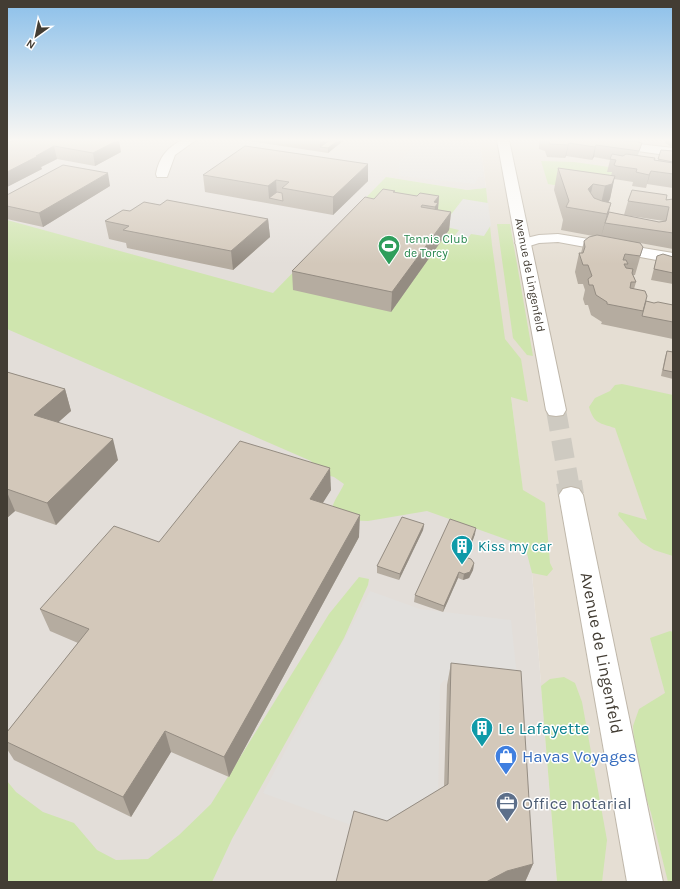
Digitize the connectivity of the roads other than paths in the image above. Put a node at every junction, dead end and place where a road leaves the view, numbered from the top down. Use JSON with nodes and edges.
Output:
{"nodes":[{"id":1,"x":511,"y":181,"type":"edge"},
{"id":2,"x":523,"y":243,"type":"junction"},
{"id":3,"x":673,"y":258,"type":"edge"},
{"id":4,"x":556,"y":410,"type":"tunnel mouth"},
{"id":5,"x":571,"y":495,"type":"tunnel mouth"},
{"id":6,"x":636,"y":839,"type":"junction"},
{"id":7,"x":636,"y":882,"type":"edge"},
{"id":8,"x":645,"y":882,"type":"edge"},
{"id":9,"x":651,"y":882,"type":"edge"}],
"edges":[{"from":1,"to":2,"type":"street","name":"Avenue de Lingenfeld"},
{"from":2,"to":3,"type":"street"},
{"from":2,"to":4,"type":"street","name":"Avenue de Lingenfeld"},
{"from":5,"to":6,"type":"street","name":"Avenue de Lingenfeld"},
{"from":6,"to":7,"type":"street"},
{"from":6,"to":8,"type":"street","name":"Avenue de Lingenfeld"},
{"from":6,"to":9,"type":"street"}]}
